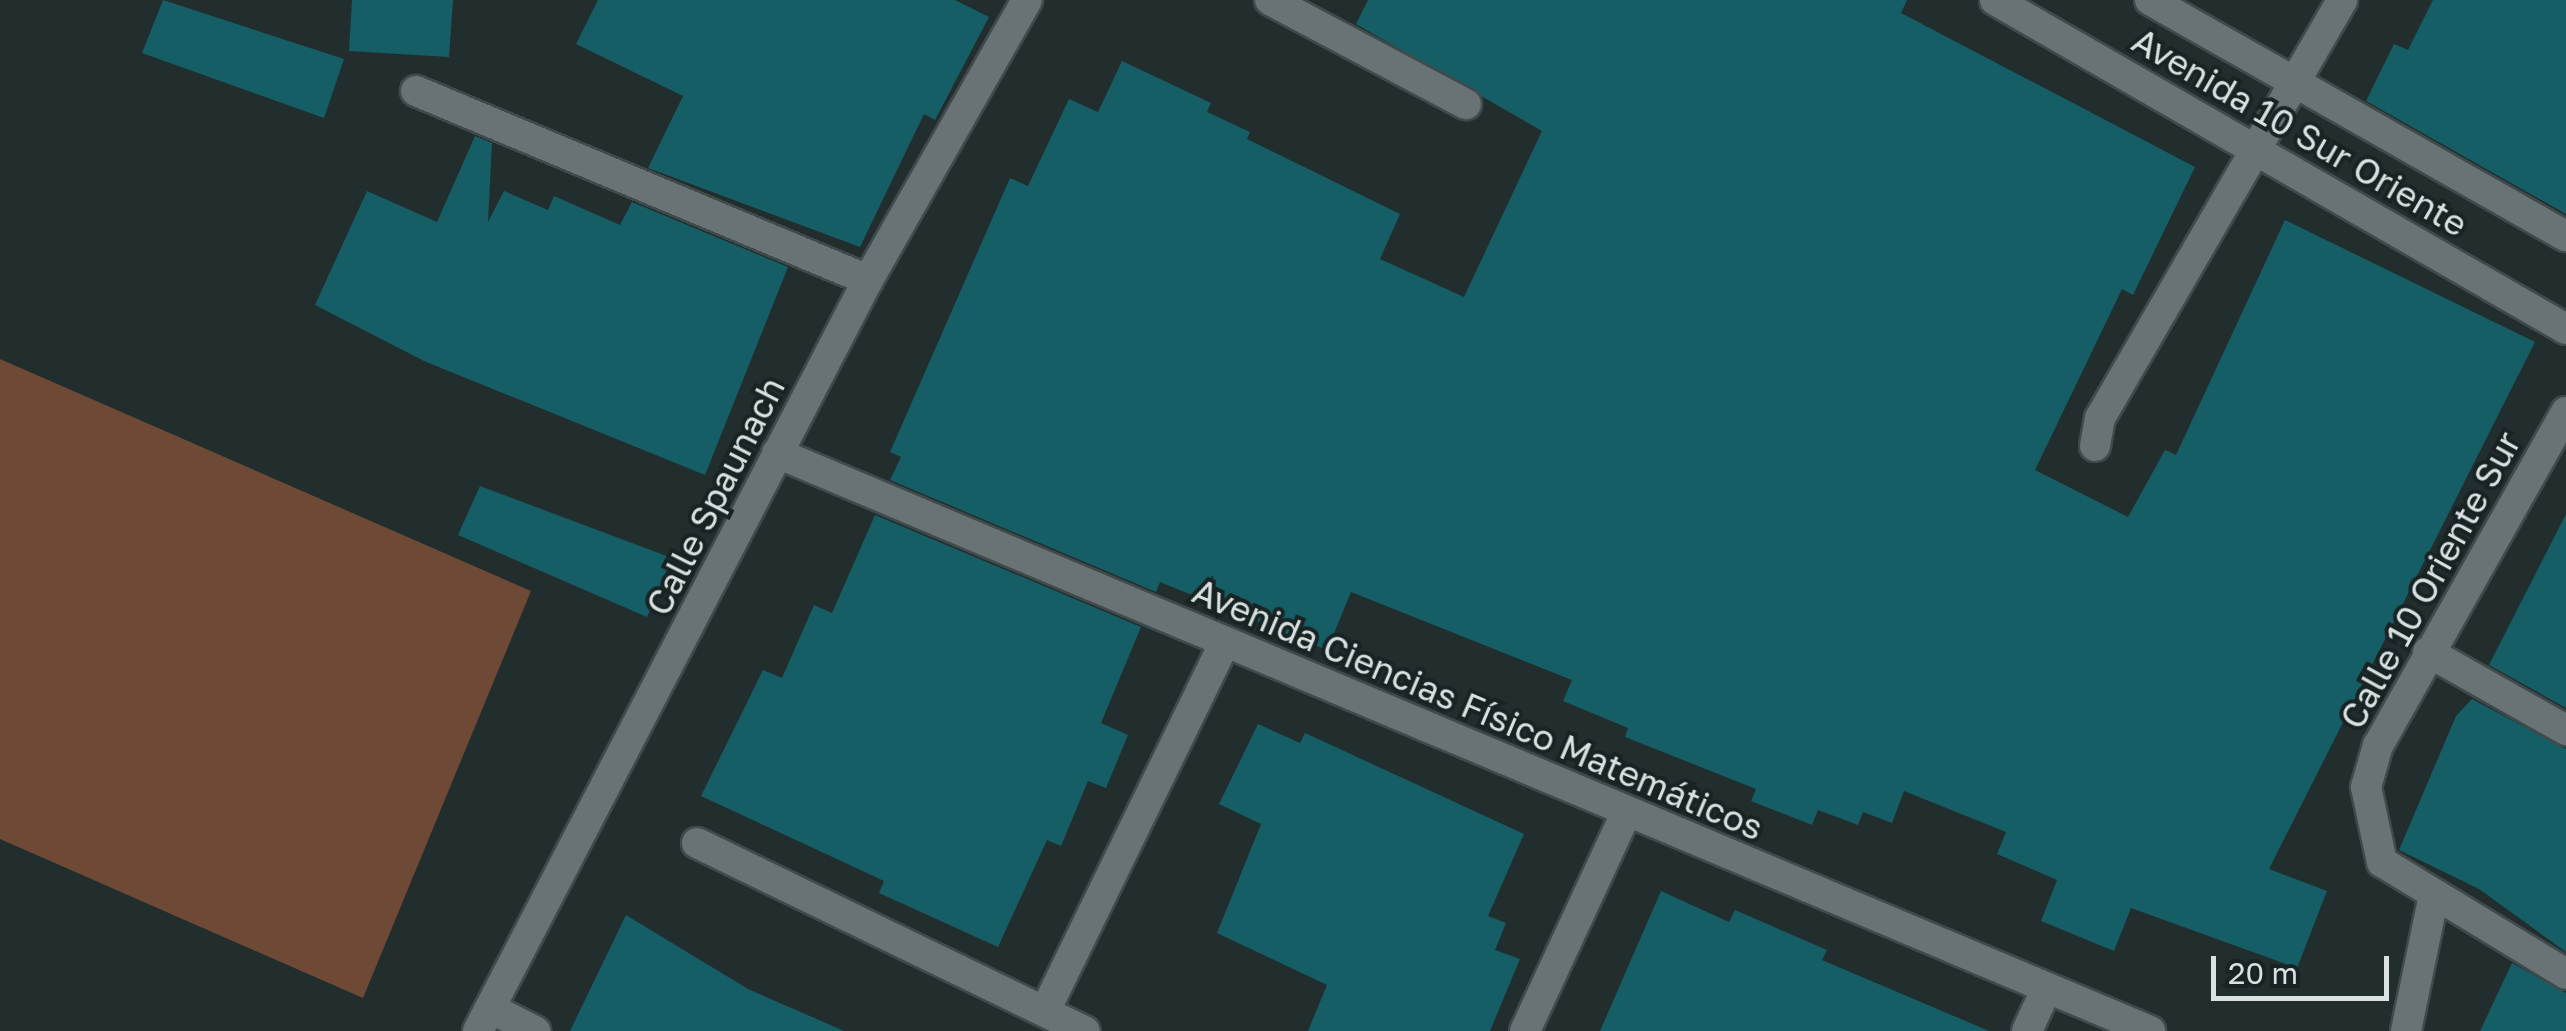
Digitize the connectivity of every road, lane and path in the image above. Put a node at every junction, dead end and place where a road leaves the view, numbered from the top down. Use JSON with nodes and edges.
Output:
{"nodes":[{"id":1,"x":1027,"y":0,"type":"edge"},
{"id":2,"x":1270,"y":0,"type":"edge"},
{"id":3,"x":1996,"y":0,"type":"edge"},
{"id":4,"x":2150,"y":0,"type":"edge"},
{"id":5,"x":2342,"y":0,"type":"edge"},
{"id":6,"x":2294,"y":84,"type":"junction"},
{"id":7,"x":416,"y":92,"type":"dead end"},
{"id":8,"x":1466,"y":104,"type":"dead end"},
{"id":9,"x":2254,"y":148,"type":"junction"},
{"id":10,"x":2566,"y":236,"type":"edge"},
{"id":11,"x":868,"y":280,"type":"junction"},
{"id":12,"x":2566,"y":329,"type":"edge"},
{"id":13,"x":2566,"y":412,"type":"edge"},
{"id":14,"x":2095,"y":446,"type":"dead end"},
{"id":15,"x":777,"y":453,"type":"junction"},
{"id":16,"x":1224,"y":644,"type":"junction"},
{"id":17,"x":2428,"y":652,"type":"junction"},
{"id":18,"x":2566,"y":730,"type":"edge"},
{"id":19,"x":1627,"y":811,"type":"junction"},
{"id":20,"x":697,"y":843,"type":"dead end"},
{"id":21,"x":2433,"y":900,"type":"junction"},
{"id":22,"x":2566,"y":974,"type":"edge"},
{"id":23,"x":2044,"y":992,"type":"junction"},
{"id":24,"x":1045,"y":1011,"type":"junction"},
{"id":25,"x":484,"y":1020,"type":"edge"},
{"id":26,"x":535,"y":1031,"type":"edge"},
{"id":27,"x":1085,"y":1031,"type":"edge"},
{"id":28,"x":1525,"y":1031,"type":"edge"},
{"id":29,"x":2027,"y":1031,"type":"edge"},
{"id":30,"x":2150,"y":1031,"type":"edge"},
{"id":31,"x":2406,"y":1031,"type":"edge"}],
"edges":[{"from":1,"to":11,"type":"street","name":"Calle Spaunach"},
{"from":2,"to":8,"type":"street"},
{"from":3,"to":9,"type":"street","name":"Avenida 10 Sur Oriente"},
{"from":4,"to":6,"type":"street","name":"Avenida 10 Sur Oriente"},
{"from":5,"to":6,"type":"street"},
{"from":6,"to":9,"type":"street"},
{"from":6,"to":10,"type":"street","name":"Avenida 10 Sur Oriente"},
{"from":7,"to":11,"type":"street"},
{"from":9,"to":12,"type":"street","name":"Avenida 10 Sur Oriente"},
{"from":9,"to":14,"type":"street"},
{"from":11,"to":15,"type":"street","name":"Calle Spaunach"},
{"from":13,"to":17,"type":"street","name":"Calle 10 Oriente Sur"},
{"from":15,"to":16,"type":"street","name":"Avenida Ciencias Físico Matemáticos"},
{"from":15,"to":25,"type":"street","name":"Calle Spaunach"},
{"from":16,"to":19,"type":"street","name":"Avenida Ciencias Físico Matemáticos"},
{"from":16,"to":24,"type":"street"},
{"from":17,"to":18,"type":"street"},
{"from":17,"to":21,"type":"street","name":"Calle 10 Oriente Sur"},
{"from":19,"to":23,"type":"street","name":"Avenida Ciencias Físico Matemáticos"},
{"from":19,"to":28,"type":"street"},
{"from":20,"to":24,"type":"street"},
{"from":21,"to":22,"type":"street"},
{"from":21,"to":31,"type":"street"},
{"from":23,"to":29,"type":"street"},
{"from":23,"to":30,"type":"street","name":"Avenida Ciencias Físico Matemáticos"},
{"from":24,"to":27,"type":"street"},
{"from":25,"to":26,"type":"street"}]}
